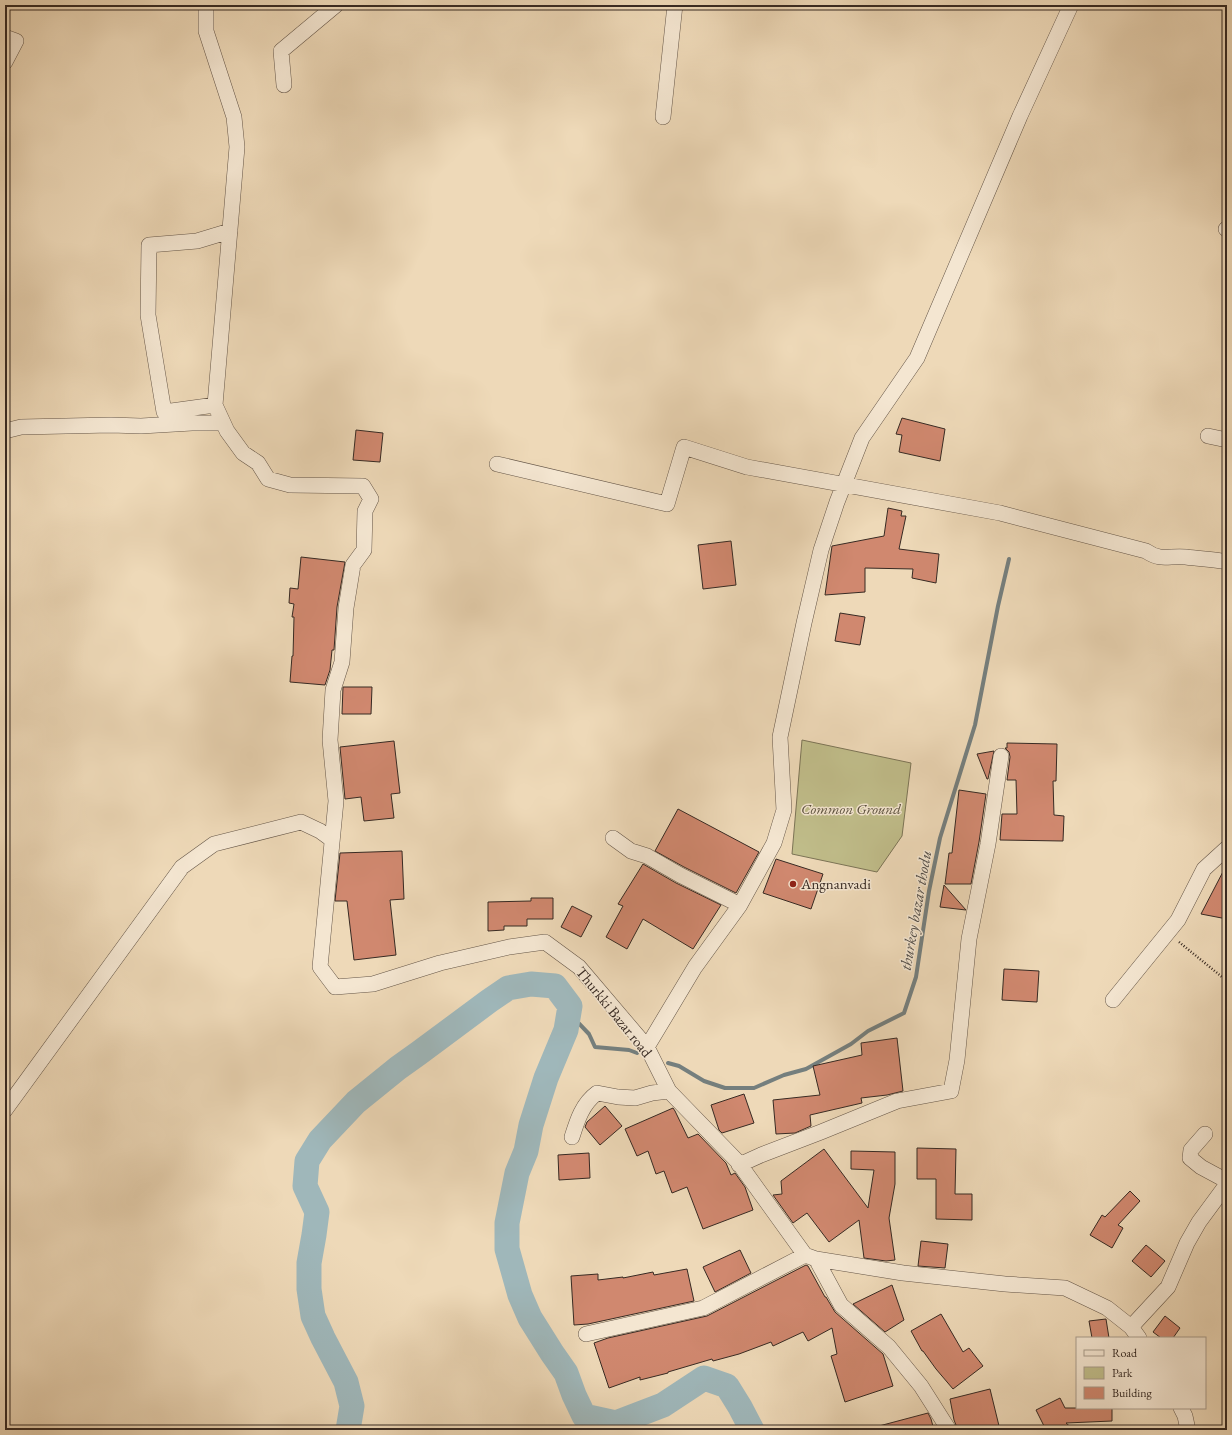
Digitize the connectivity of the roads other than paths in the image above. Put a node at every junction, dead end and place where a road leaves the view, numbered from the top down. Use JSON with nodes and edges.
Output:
{"nodes":[{"id":1,"x":206,"y":5,"type":"edge"},
{"id":2,"x":336,"y":5,"type":"edge"},
{"id":3,"x":675,"y":5,"type":"edge"},
{"id":4,"x":1071,"y":5,"type":"edge"},
{"id":5,"x":5,"y":37,"type":"edge"},
{"id":6,"x":5,"y":62,"type":"edge"},
{"id":7,"x":284,"y":85,"type":"dead end"},
{"id":8,"x":663,"y":117,"type":"dead end"},
{"id":9,"x":230,"y":231,"type":"junction"},
{"id":10,"x":215,"y":405,"type":"junction"},
{"id":11,"x":223,"y":423,"type":"junction"},
{"id":12,"x":5,"y":431,"type":"edge"},
{"id":13,"x":1208,"y":436,"type":"dead end"},
{"id":14,"x":1227,"y":440,"type":"edge"},
{"id":15,"x":497,"y":464,"type":"dead end"},
{"id":16,"x":844,"y":483,"type":"junction"},
{"id":17,"x":1227,"y":562,"type":"edge"},
{"id":18,"x":1001,"y":756,"type":"dead end"},
{"id":19,"x":613,"y":838,"type":"dead end"},
{"id":20,"x":331,"y":839,"type":"junction"},
{"id":21,"x":1227,"y":848,"type":"edge"},
{"id":22,"x":740,"y":905,"type":"junction"},
{"id":23,"x":1113,"y":1000,"type":"dead end"},
{"id":24,"x":647,"y":1047,"type":"junction"},
{"id":25,"x":669,"y":1091,"type":"junction"},
{"id":26,"x":5,"y":1110,"type":"edge"},
{"id":27,"x":1205,"y":1134,"type":"dead end"},
{"id":28,"x":572,"y":1137,"type":"dead end"},
{"id":29,"x":739,"y":1165,"type":"junction"},
{"id":30,"x":1227,"y":1183,"type":"edge"},
{"id":31,"x":811,"y":1257,"type":"junction"},
{"id":32,"x":1135,"y":1333,"type":"edge"},
{"id":33,"x":586,"y":1334,"type":"dead end"},
{"id":34,"x":1182,"y":1409,"type":"edge"},
{"id":35,"x":949,"y":1430,"type":"edge"},
{"id":36,"x":1188,"y":1430,"type":"edge"}],
"edges":[{"from":1,"to":9,"type":"street"},
{"from":2,"to":7,"type":"street"},
{"from":3,"to":8,"type":"street"},
{"from":4,"to":16,"type":"street"},
{"from":5,"to":6,"type":"street"},
{"from":9,"to":10,"type":"street"},
{"from":9,"to":10,"type":"street"},
{"from":10,"to":11,"type":"street"},
{"from":11,"to":12,"type":"street"},
{"from":11,"to":20,"type":"street"},
{"from":13,"to":14,"type":"street"},
{"from":15,"to":16,"type":"street"},
{"from":16,"to":17,"type":"street"},
{"from":16,"to":22,"type":"street"},
{"from":18,"to":29,"type":"street"},
{"from":19,"to":22,"type":"street"},
{"from":20,"to":24,"type":"street","name":"Thurkki Bazar road"},
{"from":20,"to":26,"type":"street"},
{"from":21,"to":23,"type":"street"},
{"from":22,"to":24,"type":"street"},
{"from":24,"to":25,"type":"street","name":"Thurkki Bazar road"},
{"from":25,"to":28,"type":"street"},
{"from":25,"to":29,"type":"street","name":"Thurkki Bazar road"},
{"from":27,"to":30,"type":"street"},
{"from":29,"to":31,"type":"street","name":"Thurkki Bazar road"},
{"from":30,"to":32,"type":"street"},
{"from":31,"to":32,"type":"street"},
{"from":31,"to":33,"type":"street"},
{"from":31,"to":35,"type":"street","name":"Thurkki Bazar road"},
{"from":34,"to":36,"type":"street"}]}
